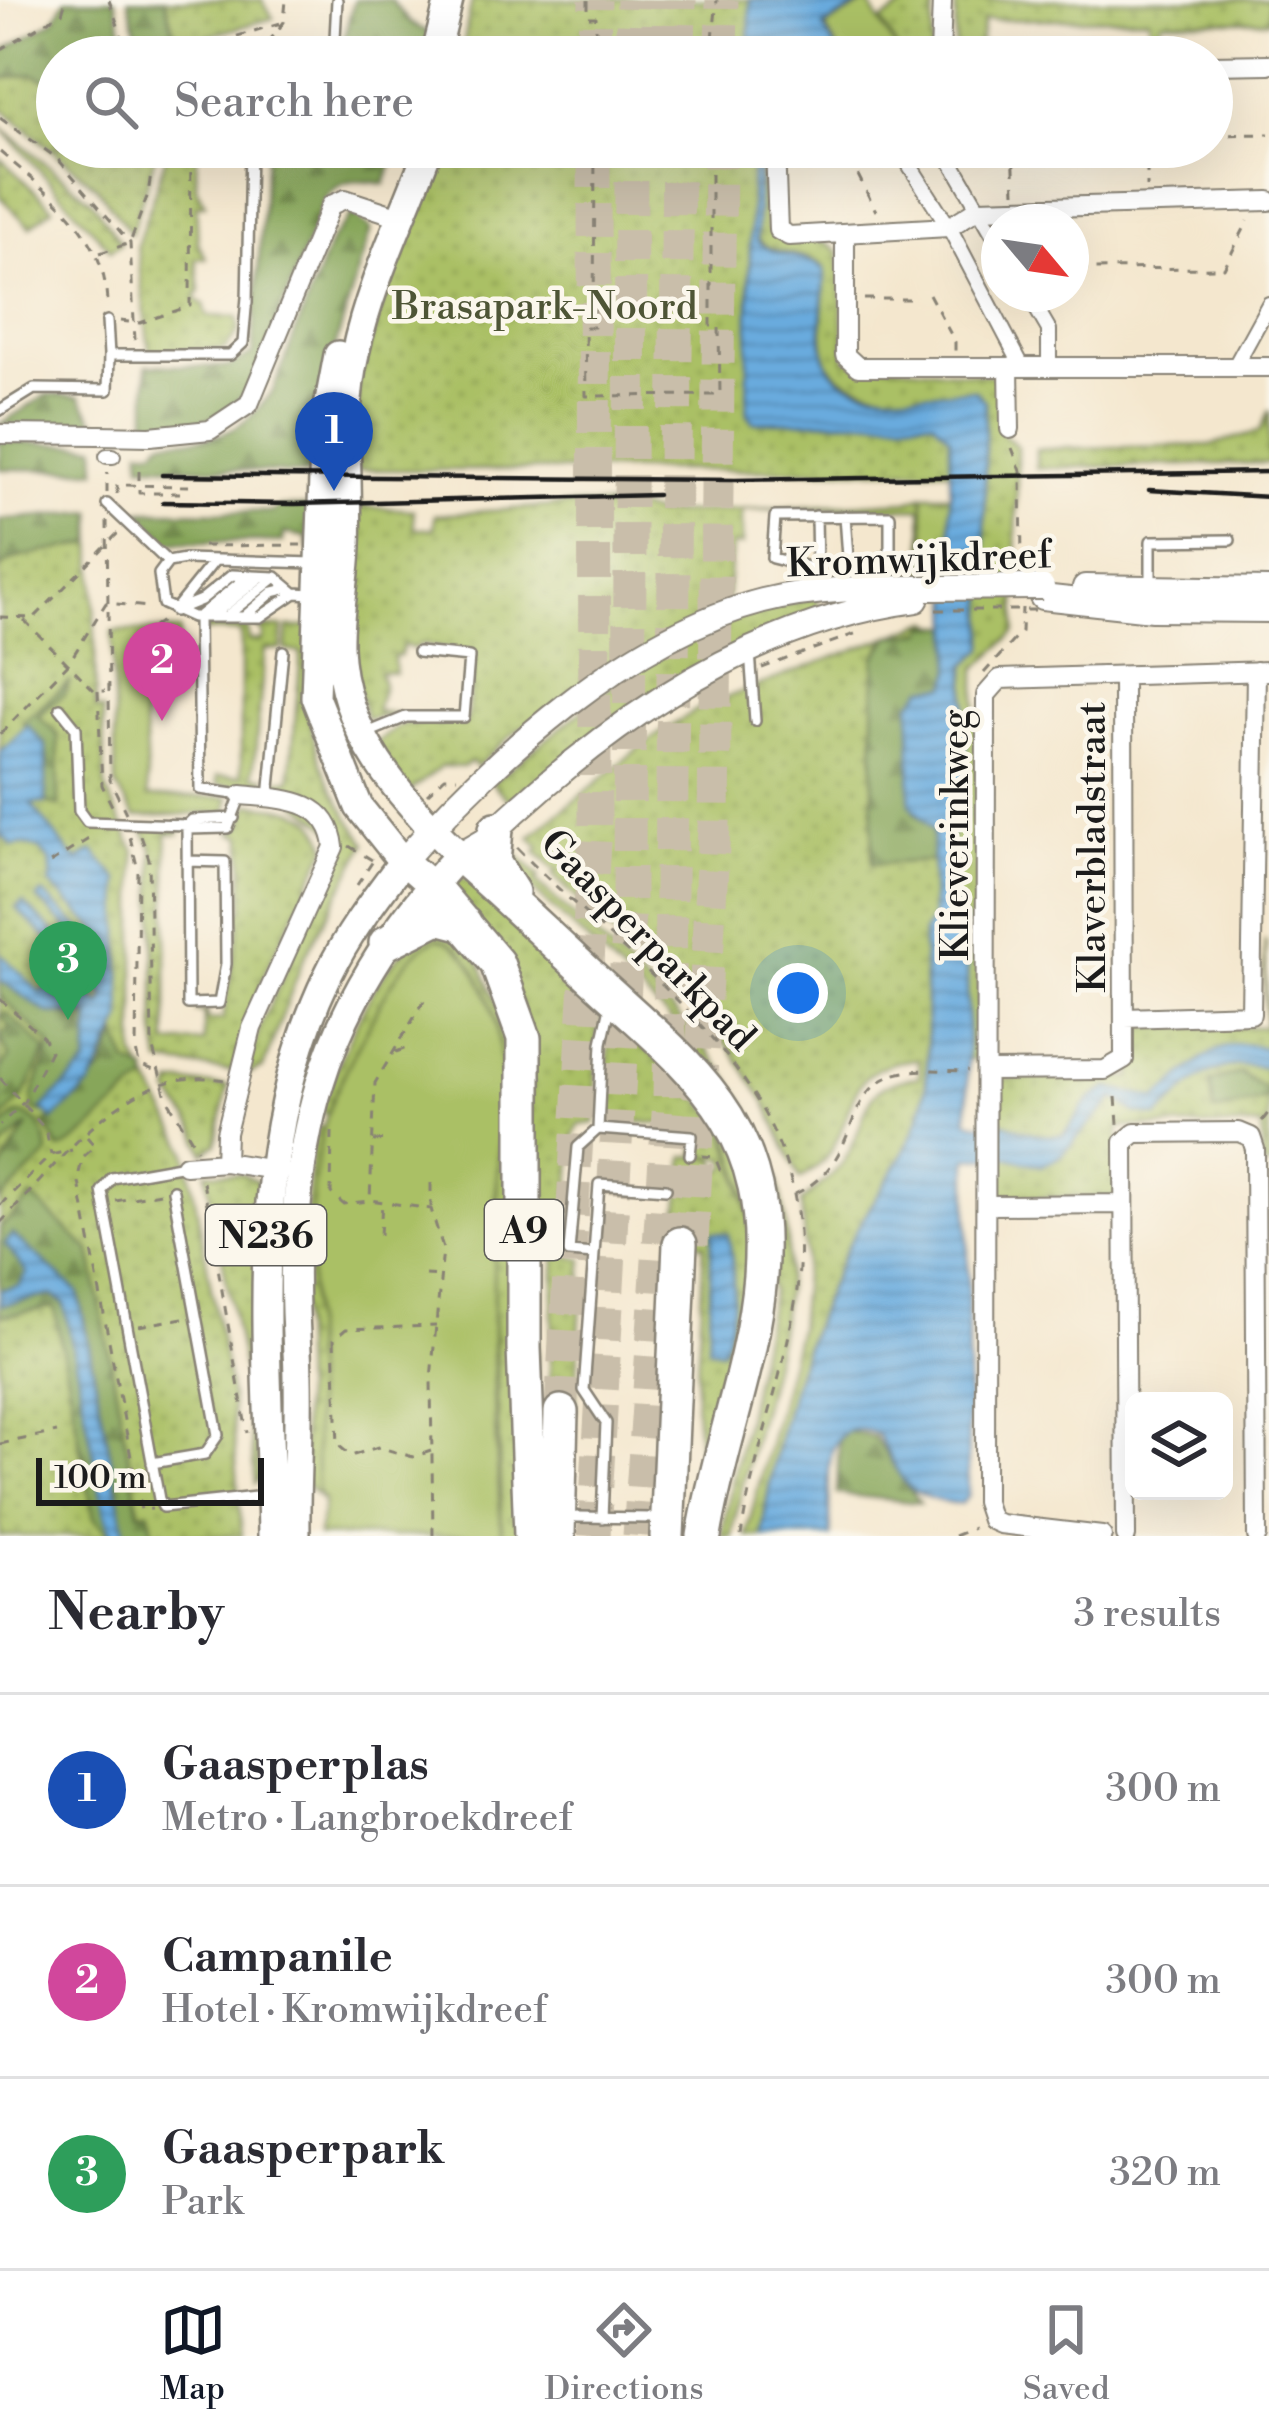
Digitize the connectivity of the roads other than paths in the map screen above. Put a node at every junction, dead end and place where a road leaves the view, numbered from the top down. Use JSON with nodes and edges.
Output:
{"nodes":[{"id":1,"x":337,"y":0,"type":"edge"},
{"id":2,"x":942,"y":0,"type":"edge"},
{"id":3,"x":335,"y":36,"type":"edge"},
{"id":4,"x":941,"y":36,"type":"edge"},
{"id":5,"x":1233,"y":64,"type":"edge"},
{"id":6,"x":1269,"y":64,"type":"edge"},
{"id":7,"x":250,"y":168,"type":"edge"},
{"id":8,"x":404,"y":168,"type":"edge"},
{"id":9,"x":417,"y":168,"type":"edge"},
{"id":10,"x":774,"y":168,"type":"edge"},
{"id":11,"x":911,"y":168,"type":"edge"},
{"id":12,"x":955,"y":168,"type":"edge"},
{"id":13,"x":1269,"y":201,"type":"edge"},
{"id":14,"x":978,"y":209,"type":"junction"},
{"id":15,"x":392,"y":214,"type":"junction"},
{"id":16,"x":981,"y":214,"type":"edge"},
{"id":17,"x":949,"y":227,"type":"junction"},
{"id":18,"x":845,"y":237,"type":"junction"},
{"id":19,"x":1269,"y":304,"type":"edge"},
{"id":20,"x":1038,"y":312,"type":"edge"},
{"id":21,"x":107,"y":321,"type":"road end"},
{"id":22,"x":110,"y":355,"type":"junction"},
{"id":23,"x":1235,"y":366,"type":"junction"},
{"id":24,"x":1269,"y":367,"type":"edge"},
{"id":25,"x":1016,"y":368,"type":"junction"},
{"id":26,"x":1049,"y":368,"type":"junction"},
{"id":27,"x":0,"y":410,"type":"edge"},
{"id":28,"x":1010,"y":429,"type":"road end"},
{"id":29,"x":0,"y":434,"type":"edge"},
{"id":30,"x":112,"y":506,"type":"road end"},
{"id":31,"x":816,"y":516,"type":"junction"},
{"id":32,"x":845,"y":516,"type":"junction"},
{"id":33,"x":1230,"y":540,"type":"dead end"},
{"id":34,"x":316,"y":550,"type":"junction"},
{"id":35,"x":216,"y":559,"type":"junction"},
{"id":36,"x":168,"y":562,"type":"junction"},
{"id":37,"x":250,"y":575,"type":"junction"},
{"id":38,"x":270,"y":576,"type":"junction"},
{"id":39,"x":834,"y":580,"type":"junction"},
{"id":40,"x":1269,"y":590,"type":"edge"},
{"id":41,"x":311,"y":591,"type":"junction"},
{"id":42,"x":936,"y":599,"type":"junction"},
{"id":43,"x":1151,"y":599,"type":"junction"},
{"id":44,"x":1269,"y":610,"type":"edge"},
{"id":45,"x":174,"y":611,"type":"junction"},
{"id":46,"x":203,"y":617,"type":"junction"},
{"id":47,"x":224,"y":617,"type":"junction"},
{"id":48,"x":840,"y":618,"type":"junction"},
{"id":49,"x":283,"y":651,"type":"dead end"},
{"id":50,"x":418,"y":652,"type":"dead end"},
{"id":51,"x":753,"y":661,"type":"junction"},
{"id":52,"x":1263,"y":671,"type":"edge"},
{"id":53,"x":1124,"y":676,"type":"junction"},
{"id":54,"x":60,"y":708,"type":"dead end"},
{"id":55,"x":755,"y":721,"type":"dead end"},
{"id":56,"x":362,"y":735,"type":"junction"},
{"id":57,"x":241,"y":795,"type":"junction"},
{"id":58,"x":269,"y":798,"type":"junction"},
{"id":59,"x":187,"y":827,"type":"junction"},
{"id":60,"x":431,"y":829,"type":"junction"},
{"id":61,"x":506,"y":835,"type":"junction"},
{"id":62,"x":459,"y":855,"type":"junction"},
{"id":63,"x":404,"y":860,"type":"junction"},
{"id":64,"x":187,"y":861,"type":"junction"},
{"id":65,"x":431,"y":885,"type":"junction"},
{"id":66,"x":512,"y":900,"type":"junction"},
{"id":67,"x":465,"y":924,"type":"junction"},
{"id":68,"x":1262,"y":932,"type":"edge"},
{"id":69,"x":386,"y":943,"type":"junction"},
{"id":70,"x":613,"y":996,"type":"junction"},
{"id":71,"x":1125,"y":1018,"type":"junction"},
{"id":72,"x":979,"y":1071,"type":"junction"},
{"id":73,"x":598,"y":1130,"type":"junction"},
{"id":74,"x":690,"y":1155,"type":"road end"},
{"id":75,"x":225,"y":1162,"type":"junction"},
{"id":76,"x":192,"y":1164,"type":"joint"},
{"id":77,"x":284,"y":1172,"type":"junction"},
{"id":78,"x":1262,"y":1172,"type":"edge"},
{"id":79,"x":666,"y":1189,"type":"dead end"},
{"id":80,"x":173,"y":1190,"type":"road end"},
{"id":81,"x":1122,"y":1204,"type":"junction"},
{"id":82,"x":988,"y":1205,"type":"junction"},
{"id":83,"x":686,"y":1244,"type":"tunnel mouth"},
{"id":84,"x":594,"y":1255,"type":"junction"},
{"id":85,"x":561,"y":1412,"type":"tunnel mouth"},
{"id":86,"x":152,"y":1463,"type":"junction"},
{"id":87,"x":283,"y":1496,"type":"junction"},
{"id":88,"x":602,"y":1518,"type":"junction"},
{"id":89,"x":567,"y":1526,"type":"edge"},
{"id":90,"x":666,"y":1530,"type":"edge"},
{"id":91,"x":272,"y":1536,"type":"edge"},
{"id":92,"x":296,"y":1536,"type":"edge"},
{"id":93,"x":531,"y":1536,"type":"edge"},
{"id":94,"x":704,"y":1536,"type":"edge"},
{"id":95,"x":1102,"y":1536,"type":"edge"},
{"id":96,"x":1126,"y":1536,"type":"edge"},
{"id":97,"x":1257,"y":1536,"type":"edge"}],
"edges":[{"from":1,"to":3,"type":"lane"},
{"from":2,"to":4,"type":"street"},
{"from":5,"to":6,"type":"street"},
{"from":7,"to":22,"type":"lane"},
{"from":8,"to":15,"type":"main road"},
{"from":9,"to":15,"type":"main road"},
{"from":10,"to":18,"type":"street"},
{"from":11,"to":17,"type":"street"},
{"from":12,"to":14,"type":"street"},
{"from":13,"to":14,"type":"street"},
{"from":14,"to":16,"type":"street"},
{"from":14,"to":17,"type":"street"},
{"from":15,"to":29,"type":"street","bridge":true},
{"from":15,"to":34,"type":"main road"},
{"from":15,"to":41,"type":"main road"},
{"from":17,"to":18,"type":"street"},
{"from":17,"to":25,"type":"street"},
{"from":18,"to":25,"type":"street"},
{"from":19,"to":23,"type":"street"},
{"from":20,"to":26,"type":"street"},
{"from":21,"to":22,"type":"lane"},
{"from":22,"to":27,"type":"lane"},
{"from":23,"to":24,"type":"street"},
{"from":23,"to":26,"type":"street"},
{"from":25,"to":26,"type":"street"},
{"from":25,"to":28,"type":"street"},
{"from":30,"to":36,"type":"lane"},
{"from":31,"to":32,"type":"lane"},
{"from":31,"to":39,"type":"lane"},
{"from":31,"to":39,"type":"lane"},
{"from":32,"to":39,"type":"lane"},
{"from":32,"to":39,"type":"lane"},
{"from":33,"to":43,"type":"lane"},
{"from":34,"to":35,"type":"lane"},
{"from":34,"to":41,"type":"main road"},
{"from":35,"to":36,"type":"lane"},
{"from":35,"to":45,"type":"lane"},
{"from":36,"to":45,"type":"lane"},
{"from":37,"to":38,"type":"lane"},
{"from":37,"to":45,"type":"lane"},
{"from":37,"to":46,"type":"lane"},
{"from":38,"to":41,"type":"lane"},
{"from":38,"to":46,"type":"lane"},
{"from":38,"to":47,"type":"lane"},
{"from":39,"to":42,"type":"main road","name":"Kromwijkdreef"},
{"from":39,"to":48,"type":"lane"},
{"from":39,"to":48,"type":"lane"},
{"from":39,"to":60,"type":"main road","name":"Kromwijkdreef"},
{"from":40,"to":43,"type":"main road","name":"Kromwijkdreef"},
{"from":41,"to":47,"type":"lane"},
{"from":41,"to":56,"type":"main road"},
{"from":41,"to":63,"type":"main road"},
{"from":42,"to":43,"type":"main road","name":"Kromwijkdreef","bridge":true},
{"from":42,"to":48,"type":"main road","name":"Kromwijkdreef"},
{"from":43,"to":44,"type":"main road","name":"Kromwijkdreef"},
{"from":45,"to":46,"type":"lane"},
{"from":46,"to":47,"type":"lane"},
{"from":46,"to":57,"type":"lane"},
{"from":48,"to":51,"type":"main road","name":"Kromwijkdreef"},
{"from":49,"to":58,"type":"lane"},
{"from":50,"to":56,"type":"lane"},
{"from":51,"to":55,"type":"lane"},
{"from":51,"to":61,"type":"main road","name":"Kromwijkdreef"},
{"from":52,"to":53,"type":"street","name":"Klieverinkweg"},
{"from":52,"to":68,"type":"street"},
{"from":53,"to":71,"type":"street","name":"Klaverbladstraat"},
{"from":53,"to":72,"type":"street","name":"Klieverinkweg"},
{"from":54,"to":59,"type":"lane"},
{"from":56,"to":60,"type":"main road"},
{"from":57,"to":58,"type":"street"},
{"from":57,"to":59,"type":"lane"},
{"from":58,"to":75,"type":"street"},
{"from":59,"to":64,"type":"lane"},
{"from":60,"to":62,"type":"main road"},
{"from":60,"to":63,"type":"main road","name":"Kromwijkdreef"},
{"from":61,"to":62,"type":"main road","name":"Kromwijkdreef"},
{"from":61,"to":66,"type":"highway"},
{"from":62,"to":65,"type":"main road"},
{"from":62,"to":66,"type":"highway"},
{"from":63,"to":65,"type":"main road"},
{"from":63,"to":77,"type":"main road","number":"N236"},
{"from":64,"to":64,"type":"lane"},
{"from":65,"to":67,"type":"highway","number":"A9"},
{"from":65,"to":69,"type":"main road","number":"N236"},
{"from":66,"to":70,"type":"highway"},
{"from":67,"to":69,"type":"highway"},
{"from":67,"to":93,"type":"highway","number":"A9"},
{"from":68,"to":71,"type":"street"},
{"from":69,"to":77,"type":"main road","number":"N236"},
{"from":70,"to":73,"type":"lane"},
{"from":70,"to":94,"type":"highway"},
{"from":71,"to":72,"type":"street"},
{"from":72,"to":82,"type":"street","name":"Klieverinkweg"},
{"from":73,"to":74,"type":"lane"},
{"from":73,"to":84,"type":"lane"},
{"from":75,"to":76,"type":"street"},
{"from":75,"to":77,"type":"street"},
{"from":76,"to":86,"type":"lane"},
{"from":77,"to":87,"type":"main road","number":"N236"},
{"from":78,"to":81,"type":"street"},
{"from":78,"to":97,"type":"street"},
{"from":79,"to":84,"type":"lane"},
{"from":80,"to":86,"type":"lane"},
{"from":81,"to":82,"type":"street"},
{"from":81,"to":96,"type":"street"},
{"from":82,"to":95,"type":"street"},
{"from":83,"to":90,"type":"highway"},
{"from":84,"to":88,"type":"lane"},
{"from":85,"to":89,"type":"highway"},
{"from":86,"to":87,"type":"lane"},
{"from":87,"to":91,"type":"main road","number":"N236"},
{"from":87,"to":92,"type":"main road","number":"N236"},
{"from":88,"to":89,"type":"lane"},
{"from":88,"to":90,"type":"lane"}]}
